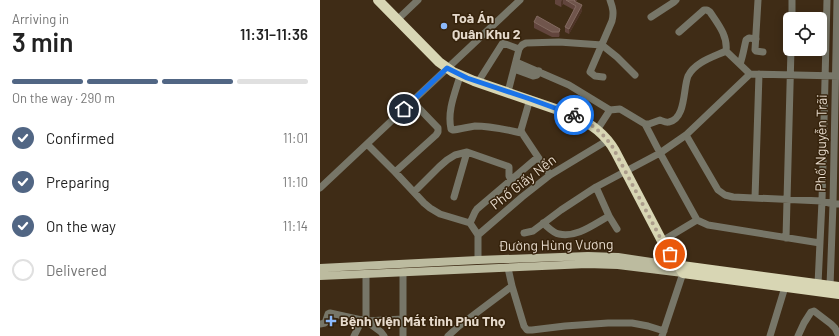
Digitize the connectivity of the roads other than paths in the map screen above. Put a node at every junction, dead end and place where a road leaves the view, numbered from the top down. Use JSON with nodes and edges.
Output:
{"nodes":[{"id":1,"x":378,"y":0,"type":"edge"},
{"id":2,"x":418,"y":0,"type":"edge"},
{"id":3,"x":520,"y":0,"type":"edge"},
{"id":4,"x":610,"y":0,"type":"edge"},
{"id":5,"x":676,"y":0,"type":"edge"},
{"id":6,"x":758,"y":0,"type":"edge"},
{"id":7,"x":792,"y":0,"type":"edge"},
{"id":8,"x":827,"y":0,"type":"edge"},
{"id":9,"x":837,"y":0,"type":"edge"},
{"id":10,"x":792,"y":12,"type":"edge"},
{"id":11,"x":652,"y":17,"type":"dead end"},
{"id":12,"x":397,"y":20,"type":"junction"},
{"id":13,"x":679,"y":32,"type":"dead end"},
{"id":14,"x":756,"y":39,"type":"junction"},
{"id":15,"x":602,"y":45,"type":"junction"},
{"id":16,"x":519,"y":49,"type":"junction"},
{"id":17,"x":726,"y":51,"type":"junction"},
{"id":18,"x":763,"y":52,"type":"dead end"},
{"id":19,"x":791,"y":56,"type":"edge"},
{"id":20,"x":740,"y":64,"type":"junction"},
{"id":21,"x":515,"y":65,"type":"junction"},
{"id":22,"x":447,"y":68,"type":"junction"},
{"id":23,"x":750,"y":74,"type":"junction"},
{"id":24,"x":758,"y":74,"type":"junction"},
{"id":25,"x":635,"y":75,"type":"dead end"},
{"id":26,"x":790,"y":75,"type":"junction"},
{"id":27,"x":460,"y":76,"type":"junction"},
{"id":28,"x":826,"y":76,"type":"junction"},
{"id":29,"x":837,"y":76,"type":"edge"},
{"id":30,"x":603,"y":78,"type":"dead end"},
{"id":31,"x":478,"y":82,"type":"junction"},
{"id":32,"x":508,"y":92,"type":"junction"},
{"id":33,"x":530,"y":99,"type":"junction"},
{"id":34,"x":412,"y":101,"type":"junction"},
{"id":35,"x":610,"y":110,"type":"junction"},
{"id":36,"x":645,"y":124,"type":"junction"},
{"id":37,"x":597,"y":130,"type":"junction"},
{"id":38,"x":522,"y":133,"type":"junction"},
{"id":39,"x":686,"y":136,"type":"junction"},
{"id":40,"x":608,"y":140,"type":"junction"},
{"id":41,"x":368,"y":144,"type":"junction"},
{"id":42,"x":467,"y":152,"type":"junction"},
{"id":43,"x":660,"y":153,"type":"junction"},
{"id":44,"x":538,"y":157,"type":"junction"},
{"id":45,"x":626,"y":171,"type":"junction"},
{"id":46,"x":395,"y":172,"type":"junction"},
{"id":47,"x":550,"y":175,"type":"junction"},
{"id":48,"x":511,"y":180,"type":"junction"},
{"id":49,"x":596,"y":187,"type":"junction"},
{"id":50,"x":320,"y":188,"type":"edge"},
{"id":51,"x":414,"y":192,"type":"junction"},
{"id":52,"x":454,"y":197,"type":"dead end"},
{"id":53,"x":755,"y":198,"type":"junction"},
{"id":54,"x":787,"y":199,"type":"junction"},
{"id":55,"x":822,"y":201,"type":"junction"},
{"id":56,"x":836,"y":204,"type":"edge"},
{"id":57,"x":609,"y":216,"type":"junction"},
{"id":58,"x":696,"y":220,"type":"junction"},
{"id":59,"x":543,"y":222,"type":"junction"},
{"id":60,"x":470,"y":223,"type":"junction"},
{"id":61,"x":616,"y":229,"type":"dead end"},
{"id":62,"x":524,"y":233,"type":"dead end"},
{"id":63,"x":478,"y":235,"type":"junction"},
{"id":64,"x":786,"y":238,"type":"junction"},
{"id":65,"x":662,"y":241,"type":"junction"},
{"id":66,"x":820,"y":243,"type":"junction"},
{"id":67,"x":835,"y":248,"type":"edge"},
{"id":68,"x":473,"y":263,"type":"junction"},
{"id":69,"x":320,"y":268,"type":"edge"},
{"id":70,"x":508,"y":268,"type":"junction"},
{"id":71,"x":680,"y":270,"type":"junction"},
{"id":72,"x":403,"y":272,"type":"junction"},
{"id":73,"x":366,"y":274,"type":"junction"},
{"id":74,"x":320,"y":276,"type":"edge"},
{"id":75,"x":818,"y":284,"type":"junction"},
{"id":76,"x":512,"y":286,"type":"junction"},
{"id":77,"x":785,"y":287,"type":"junction"},
{"id":78,"x":834,"y":287,"type":"edge"},
{"id":79,"x":839,"y":294,"type":"edge"},
{"id":80,"x":403,"y":319,"type":"junction"},
{"id":81,"x":364,"y":320,"type":"junction"},
{"id":82,"x":320,"y":324,"type":"edge"},
{"id":83,"x":663,"y":333,"type":"edge"},
{"id":84,"x":837,"y":335,"type":"edge"},
{"id":85,"x":354,"y":336,"type":"edge"},
{"id":86,"x":384,"y":336,"type":"edge"},
{"id":87,"x":403,"y":336,"type":"edge"},
{"id":88,"x":448,"y":336,"type":"edge"},
{"id":89,"x":770,"y":336,"type":"edge"},
{"id":90,"x":798,"y":336,"type":"edge"}],
"edges":[{"from":1,"to":12,"type":"highway"},
{"from":2,"to":12,"type":"street"},
{"from":3,"to":22,"type":"street"},
{"from":4,"to":15,"type":"street"},
{"from":5,"to":11,"type":"street"},
{"from":6,"to":14,"type":"street"},
{"from":7,"to":10,"type":"street"},
{"from":8,"to":28,"type":"street","name":"Phố Nguyễn Trãi"},
{"from":9,"to":29,"type":"street","name":"Phố Nguyễn Trãi"},
{"from":12,"to":22,"type":"highway"},
{"from":13,"to":17,"type":"street"},
{"from":14,"to":18,"type":"street"},
{"from":14,"to":20,"type":"street"},
{"from":15,"to":16,"type":"street"},
{"from":15,"to":25,"type":"street"},
{"from":15,"to":30,"type":"street"},
{"from":16,"to":21,"type":"street"},
{"from":16,"to":31,"type":"street"},
{"from":17,"to":20,"type":"street"},
{"from":17,"to":36,"type":"street"},
{"from":19,"to":26,"type":"street"},
{"from":20,"to":23,"type":"street"},
{"from":21,"to":32,"type":"street"},
{"from":21,"to":35,"type":"street"},
{"from":22,"to":27,"type":"highway"},
{"from":22,"to":34,"type":"street"},
{"from":23,"to":24,"type":"street"},
{"from":23,"to":39,"type":"street"},
{"from":24,"to":26,"type":"street"},
{"from":24,"to":53,"type":"street"},
{"from":26,"to":28,"type":"street"},
{"from":26,"to":54,"type":"street"},
{"from":27,"to":31,"type":"highway"},
{"from":27,"to":38,"type":"street"},
{"from":28,"to":29,"type":"street"},
{"from":28,"to":55,"type":"street","name":"Phố Nguyễn Trãi"},
{"from":29,"to":56,"type":"street","name":"Phố Nguyễn Trãi"},
{"from":31,"to":32,"type":"highway"},
{"from":32,"to":33,"type":"highway"},
{"from":33,"to":37,"type":"highway"},
{"from":33,"to":38,"type":"street"},
{"from":34,"to":41,"type":"street"},
{"from":34,"to":46,"type":"street"},
{"from":35,"to":36,"type":"street"},
{"from":35,"to":37,"type":"street"},
{"from":36,"to":43,"type":"street"},
{"from":37,"to":40,"type":"highway"},
{"from":38,"to":44,"type":"street"},
{"from":39,"to":43,"type":"street"},
{"from":39,"to":53,"type":"street"},
{"from":40,"to":45,"type":"highway"},
{"from":40,"to":47,"type":"street","name":"Phố Giấy Nến"},
{"from":41,"to":46,"type":"street"},
{"from":41,"to":50,"type":"street"},
{"from":42,"to":48,"type":"street"},
{"from":42,"to":51,"type":"street"},
{"from":42,"to":52,"type":"street"},
{"from":43,"to":45,"type":"street"},
{"from":43,"to":58,"type":"street"},
{"from":44,"to":47,"type":"street"},
{"from":44,"to":48,"type":"street"},
{"from":45,"to":49,"type":"street"},
{"from":45,"to":65,"type":"highway"},
{"from":46,"to":51,"type":"street"},
{"from":47,"to":63,"type":"street","name":"Phố Giấy Nến"},
{"from":48,"to":60,"type":"street"},
{"from":49,"to":57,"type":"street"},
{"from":49,"to":59,"type":"street"},
{"from":51,"to":60,"type":"street"},
{"from":53,"to":54,"type":"street"},
{"from":54,"to":55,"type":"street"},
{"from":54,"to":64,"type":"street"},
{"from":55,"to":56,"type":"street"},
{"from":55,"to":66,"type":"street","name":"Phố Nguyễn Trãi"},
{"from":56,"to":67,"type":"street","name":"Phố Nguyễn Trãi"},
{"from":57,"to":59,"type":"street"},
{"from":57,"to":61,"type":"street"},
{"from":58,"to":64,"type":"street"},
{"from":58,"to":65,"type":"street"},
{"from":59,"to":62,"type":"street"},
{"from":60,"to":63,"type":"street"},
{"from":63,"to":68,"type":"street"},
{"from":64,"to":66,"type":"street"},
{"from":65,"to":71,"type":"highway"},
{"from":66,"to":75,"type":"street","name":"Phố Nguyễn Trãi"},
{"from":67,"to":78,"type":"street","name":"Phố Nguyễn Trãi"},
{"from":68,"to":69,"type":"main road","name":"Đường Hùng Vương"},
{"from":68,"to":70,"type":"main road","name":"Đường Hùng Vương"},
{"from":68,"to":71,"type":"main road","name":"Đường Hùng Vương"},
{"from":68,"to":72,"type":"main road","name":"Đường Hùng Vương"},
{"from":70,"to":71,"type":"main road","name":"Đường Hùng Vương"},
{"from":70,"to":76,"type":"street"},
{"from":71,"to":75,"type":"highway","name":"Đường Hùng Vương"},
{"from":71,"to":77,"type":"highway","name":"Đường Hùng Vương"},
{"from":71,"to":83,"type":"street"},
{"from":72,"to":73,"type":"main road","name":"Đường Hùng Vương"},
{"from":72,"to":80,"type":"street"},
{"from":73,"to":74,"type":"main road","name":"Đường Hùng Vương"},
{"from":73,"to":81,"type":"street"},
{"from":75,"to":78,"type":"highway","name":"Đường Hùng Vương"},
{"from":76,"to":83,"type":"street"},
{"from":76,"to":88,"type":"street"},
{"from":77,"to":79,"type":"highway","name":"Đường Hùng Vương"},
{"from":77,"to":89,"type":"street"},
{"from":80,"to":81,"type":"street"},
{"from":80,"to":87,"type":"street"},
{"from":81,"to":82,"type":"street"},
{"from":81,"to":85,"type":"street"},
{"from":81,"to":86,"type":"street"},
{"from":84,"to":90,"type":"street"}]}
